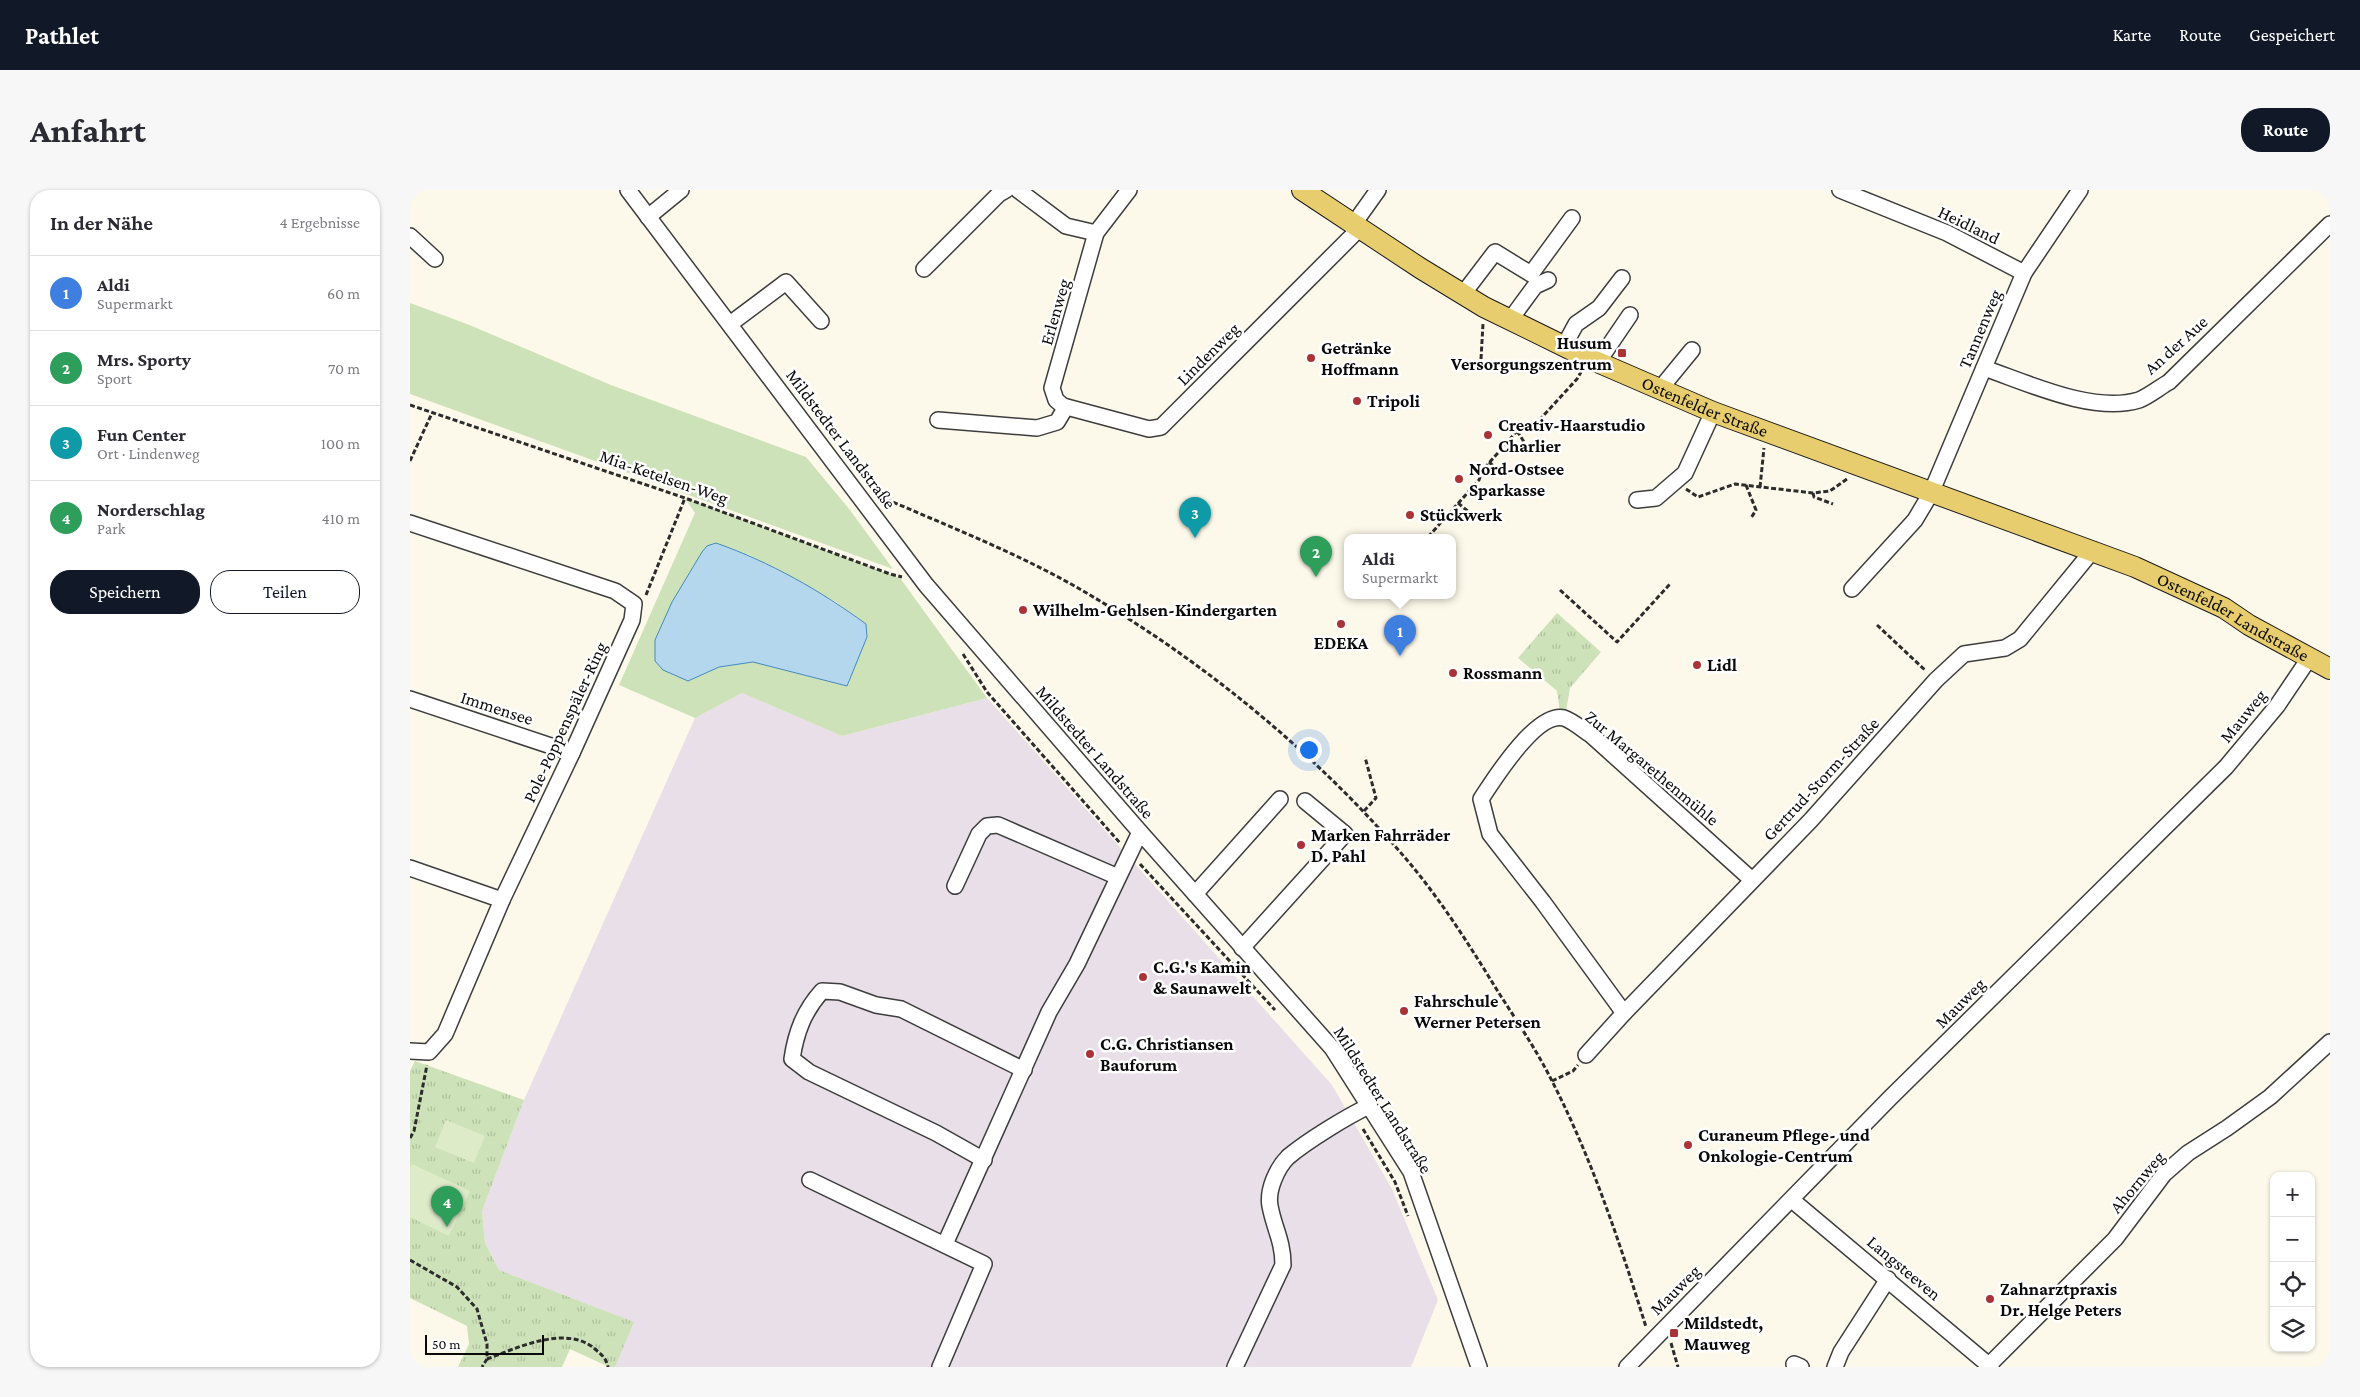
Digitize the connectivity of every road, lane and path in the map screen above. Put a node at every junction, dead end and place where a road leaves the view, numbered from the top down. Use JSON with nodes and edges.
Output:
{"nodes":[{"id":1,"x":628,"y":190,"type":"edge"},
{"id":2,"x":681,"y":190,"type":"edge"},
{"id":3,"x":1006,"y":190,"type":"edge"},
{"id":4,"x":1018,"y":190,"type":"edge"},
{"id":5,"x":1129,"y":190,"type":"edge"},
{"id":6,"x":1302,"y":190,"type":"edge"},
{"id":7,"x":1378,"y":190,"type":"edge"},
{"id":8,"x":1840,"y":190,"type":"edge"},
{"id":9,"x":2080,"y":190,"type":"edge"},
{"id":10,"x":1866,"y":194,"type":"edge"},
{"id":11,"x":648,"y":217,"type":"junction"},
{"id":12,"x":1572,"y":218,"type":"dead end"},
{"id":13,"x":2330,"y":224,"type":"edge"},
{"id":14,"x":1356,"y":227,"type":"junction"},
{"id":15,"x":1096,"y":233,"type":"junction"},
{"id":16,"x":410,"y":236,"type":"edge"},
{"id":17,"x":436,"y":260,"type":"dead end"},
{"id":18,"x":924,"y":269,"type":"dead end"},
{"id":19,"x":2024,"y":273,"type":"junction"},
{"id":20,"x":1622,"y":278,"type":"dead end"},
{"id":21,"x":1548,"y":280,"type":"dead end"},
{"id":22,"x":1463,"y":294,"type":"junction"},
{"id":23,"x":1484,"y":307,"type":"junction"},
{"id":24,"x":1630,"y":315,"type":"dead end"},
{"id":25,"x":1510,"y":320,"type":"junction"},
{"id":26,"x":821,"y":321,"type":"dead end"},
{"id":27,"x":730,"y":324,"type":"junction"},
{"id":28,"x":1564,"y":346,"type":"junction"},
{"id":29,"x":1692,"y":350,"type":"dead end"},
{"id":30,"x":1481,"y":359,"type":"dead end"},
{"id":31,"x":1593,"y":360,"type":"junction"},
{"id":32,"x":1984,"y":368,"type":"junction"},
{"id":33,"x":1660,"y":389,"type":"junction"},
{"id":34,"x":1061,"y":403,"type":"junction"},
{"id":35,"x":410,"y":405,"type":"edge"},
{"id":36,"x":1713,"y":412,"type":"junction"},
{"id":37,"x":432,"y":413,"type":"junction"},
{"id":38,"x":938,"y":420,"type":"dead end"},
{"id":39,"x":1516,"y":431,"type":"junction"},
{"id":40,"x":1528,"y":448,"type":"dead end"},
{"id":41,"x":1764,"y":448,"type":"dead end"},
{"id":42,"x":410,"y":461,"type":"edge"},
{"id":43,"x":1489,"y":462,"type":"junction"},
{"id":44,"x":1504,"y":475,"type":"dead end"},
{"id":45,"x":1847,"y":479,"type":"dead end"},
{"id":46,"x":1676,"y":481,"type":"junction"},
{"id":47,"x":1746,"y":485,"type":"junction"},
{"id":48,"x":1760,"y":487,"type":"junction"},
{"id":49,"x":1932,"y":492,"type":"junction"},
{"id":50,"x":1813,"y":493,"type":"junction"},
{"id":51,"x":685,"y":498,"type":"junction"},
{"id":52,"x":1636,"y":500,"type":"dead end"},
{"id":53,"x":1458,"y":502,"type":"junction"},
{"id":54,"x":1833,"y":504,"type":"dead end"},
{"id":55,"x":1470,"y":513,"type":"dead end"},
{"id":56,"x":1751,"y":518,"type":"dead end"},
{"id":57,"x":410,"y":523,"type":"edge"},
{"id":58,"x":1431,"y":534,"type":"edge"},
{"id":59,"x":2094,"y":550,"type":"junction"},
{"id":60,"x":2135,"y":567,"type":"joint"},
{"id":61,"x":906,"y":574,"type":"dead end"},
{"id":62,"x":1670,"y":584,"type":"dead end"},
{"id":63,"x":1560,"y":590,"type":"dead end"},
{"id":64,"x":1852,"y":590,"type":"dead end"},
{"id":65,"x":634,"y":604,"type":"junction"},
{"id":66,"x":1877,"y":625,"type":"dead end"},
{"id":67,"x":961,"y":650,"type":"dead end"},
{"id":68,"x":2310,"y":657,"type":"junction"},
{"id":69,"x":2330,"y":669,"type":"edge"},
{"id":70,"x":1927,"y":672,"type":"dead end"},
{"id":71,"x":410,"y":699,"type":"edge"},
{"id":72,"x":572,"y":752,"type":"junction"},
{"id":73,"x":1365,"y":756,"type":"dead end"},
{"id":74,"x":1280,"y":799,"type":"dead end"},
{"id":75,"x":1305,"y":801,"type":"dead end"},
{"id":76,"x":1364,"y":811,"type":"dead end"},
{"id":77,"x":1140,"y":832,"type":"junction"},
{"id":78,"x":1129,"y":853,"type":"junction"},
{"id":79,"x":410,"y":868,"type":"edge"},
{"id":80,"x":1118,"y":877,"type":"junction"},
{"id":81,"x":1752,"y":880,"type":"junction"},
{"id":82,"x":955,"y":886,"type":"dead end"},
{"id":83,"x":1194,"y":894,"type":"junction"},
{"id":84,"x":502,"y":900,"type":"junction"},
{"id":85,"x":1242,"y":948,"type":"junction"},
{"id":86,"x":1276,"y":1010,"type":"dead end"},
{"id":87,"x":1624,"y":1013,"type":"junction"},
{"id":88,"x":2330,"y":1042,"type":"edge"},
{"id":89,"x":410,"y":1051,"type":"edge"},
{"id":90,"x":430,"y":1052,"type":"junction"},
{"id":91,"x":1586,"y":1056,"type":"joint"},
{"id":92,"x":1024,"y":1070,"type":"junction"},
{"id":93,"x":1552,"y":1081,"type":"dead end"},
{"id":94,"x":1369,"y":1106,"type":"junction"},
{"id":95,"x":1354,"y":1113,"type":"junction"},
{"id":96,"x":410,"y":1138,"type":"edge"},
{"id":97,"x":984,"y":1160,"type":"junction"},
{"id":98,"x":810,"y":1180,"type":"dead end"},
{"id":99,"x":1792,"y":1200,"type":"junction"},
{"id":100,"x":1409,"y":1218,"type":"dead end"},
{"id":101,"x":945,"y":1244,"type":"junction"},
{"id":102,"x":410,"y":1260,"type":"edge"},
{"id":103,"x":1888,"y":1279,"type":"junction"},
{"id":104,"x":1666,"y":1325,"type":"junction"},
{"id":105,"x":488,"y":1359,"type":"junction"},
{"id":106,"x":1990,"y":1366,"type":"edge"},
{"id":107,"x":482,"y":1367,"type":"edge"},
{"id":108,"x":608,"y":1367,"type":"edge"},
{"id":109,"x":940,"y":1367,"type":"edge"},
{"id":110,"x":1235,"y":1367,"type":"edge"},
{"id":111,"x":1479,"y":1367,"type":"edge"},
{"id":112,"x":1627,"y":1367,"type":"edge"},
{"id":113,"x":1678,"y":1367,"type":"edge"},
{"id":114,"x":1835,"y":1367,"type":"edge"}],
"edges":[{"from":1,"to":11,"type":"street","name":"Mildstedter Landstraße"},
{"from":2,"to":11,"type":"street"},
{"from":3,"to":18,"type":"street"},
{"from":4,"to":15,"type":"street"},
{"from":5,"to":15,"type":"street","name":"Erlenweg"},
{"from":6,"to":14,"type":"main road","name":"Ostenfelder Straße"},
{"from":7,"to":14,"type":"street","name":"Lindenweg"},
{"from":8,"to":10,"type":"street","name":"Heidland"},
{"from":9,"to":19,"type":"street","name":"Tannenweg"},
{"from":10,"to":19,"type":"street","name":"Heidland"},
{"from":11,"to":27,"type":"street","name":"Mildstedter Landstraße"},
{"from":12,"to":22,"type":"street"},
{"from":13,"to":32,"type":"street","name":"An der Aue"},
{"from":14,"to":22,"type":"main road","name":"Ostenfelder Straße"},
{"from":14,"to":34,"type":"street","name":"Lindenweg"},
{"from":15,"to":34,"type":"street","name":"Erlenweg"},
{"from":16,"to":17,"type":"street"},
{"from":19,"to":32,"type":"street","name":"Tannenweg"},
{"from":20,"to":28,"type":"street"},
{"from":21,"to":25,"type":"street"},
{"from":22,"to":23,"type":"main road","name":"Ostenfelder Straße"},
{"from":23,"to":25,"type":"main road","name":"Ostenfelder Straße"},
{"from":23,"to":30,"type":"path"},
{"from":24,"to":31,"type":"street"},
{"from":25,"to":28,"type":"main road","name":"Ostenfelder Straße"},
{"from":26,"to":27,"type":"street"},
{"from":27,"to":77,"type":"street","name":"Mildstedter Landstraße"},
{"from":28,"to":31,"type":"main road","name":"Ostenfelder Straße"},
{"from":29,"to":33,"type":"street"},
{"from":31,"to":33,"type":"main road","name":"Ostenfelder Straße"},
{"from":31,"to":39,"type":"path"},
{"from":32,"to":49,"type":"street","name":"Tannenweg"},
{"from":33,"to":36,"type":"main road","name":"Ostenfelder Straße"},
{"from":34,"to":38,"type":"street"},
{"from":35,"to":37,"type":"path","name":"Mia-Ketelsen-Weg"},
{"from":36,"to":46,"type":"street"},
{"from":36,"to":49,"type":"main road","name":"Ostenfelder Straße"},
{"from":37,"to":42,"type":"path"},
{"from":37,"to":51,"type":"path","name":"Mia-Ketelsen-Weg"},
{"from":39,"to":40,"type":"path"},
{"from":39,"to":43,"type":"path"},
{"from":41,"to":48,"type":"path"},
{"from":43,"to":44,"type":"path"},
{"from":43,"to":53,"type":"path"},
{"from":45,"to":50,"type":"path"},
{"from":46,"to":47,"type":"path"},
{"from":46,"to":52,"type":"street"},
{"from":47,"to":48,"type":"path"},
{"from":47,"to":56,"type":"path"},
{"from":48,"to":50,"type":"path"},
{"from":49,"to":59,"type":"main road","name":"Ostenfelder Straße"},
{"from":49,"to":64,"type":"street","name":"Tannenweg"},
{"from":50,"to":54,"type":"path"},
{"from":51,"to":61,"type":"path","name":"Mia-Ketelsen-Weg"},
{"from":51,"to":65,"type":"path"},
{"from":53,"to":55,"type":"path"},
{"from":53,"to":58,"type":"path"},
{"from":57,"to":65,"type":"street"},
{"from":59,"to":60,"type":"main road","name":"Ostenfelder Straße"},
{"from":59,"to":81,"type":"street","name":"Gertrud-Storm-Straße"},
{"from":60,"to":68,"type":"main road","name":"Ostenfelder Landstraße"},
{"from":62,"to":63,"type":"path"},
{"from":65,"to":72,"type":"street","name":"Pole-Poppenspäler-Ring"},
{"from":66,"to":70,"type":"path"},
{"from":67,"to":78,"type":"path"},
{"from":68,"to":69,"type":"main road","name":"Ostenfelder Landstraße"},
{"from":68,"to":99,"type":"street","name":"Mauweg"},
{"from":71,"to":72,"type":"street","name":"Immensee"},
{"from":72,"to":84,"type":"street","name":"Pole-Poppenspäler-Ring"},
{"from":73,"to":76,"type":"path"},
{"from":74,"to":83,"type":"street"},
{"from":75,"to":85,"type":"street"},
{"from":77,"to":78,"type":"street"},
{"from":77,"to":83,"type":"street","name":"Mildstedter Landstraße"},
{"from":78,"to":80,"type":"street"},
{"from":78,"to":86,"type":"path"},
{"from":79,"to":84,"type":"street"},
{"from":80,"to":82,"type":"street"},
{"from":80,"to":92,"type":"street"},
{"from":81,"to":87,"type":"street","name":"Gertrud-Storm-Straße"},
{"from":81,"to":87,"type":"street","name":"Zur Margarethenmühle"},
{"from":83,"to":85,"type":"street","name":"Mildstedter Landstraße"},
{"from":84,"to":90,"type":"street","name":"Pole-Poppenspäler-Ring"},
{"from":85,"to":94,"type":"street","name":"Mildstedter Landstraße"},
{"from":87,"to":91,"type":"street","name":"Gertrud-Storm-Straße"},
{"from":88,"to":106,"type":"street","name":"Ahornweg"},
{"from":89,"to":90,"type":"street"},
{"from":90,"to":96,"type":"path"},
{"from":91,"to":93,"type":"path"},
{"from":92,"to":97,"type":"street"},
{"from":92,"to":97,"type":"street"},
{"from":94,"to":95,"type":"street"},
{"from":94,"to":111,"type":"street","name":"Mildstedter Landstraße"},
{"from":95,"to":100,"type":"path"},
{"from":95,"to":110,"type":"street"},
{"from":97,"to":101,"type":"street"},
{"from":98,"to":101,"type":"street"},
{"from":99,"to":103,"type":"street","name":"Langsteeven"},
{"from":99,"to":104,"type":"street","name":"Mauweg"},
{"from":101,"to":109,"type":"street"},
{"from":102,"to":105,"type":"path"},
{"from":103,"to":106,"type":"street","name":"Langsteeven"},
{"from":103,"to":114,"type":"street"},
{"from":104,"to":112,"type":"street","name":"Mauweg"},
{"from":104,"to":113,"type":"path"},
{"from":105,"to":107,"type":"path"},
{"from":105,"to":108,"type":"path"}]}
